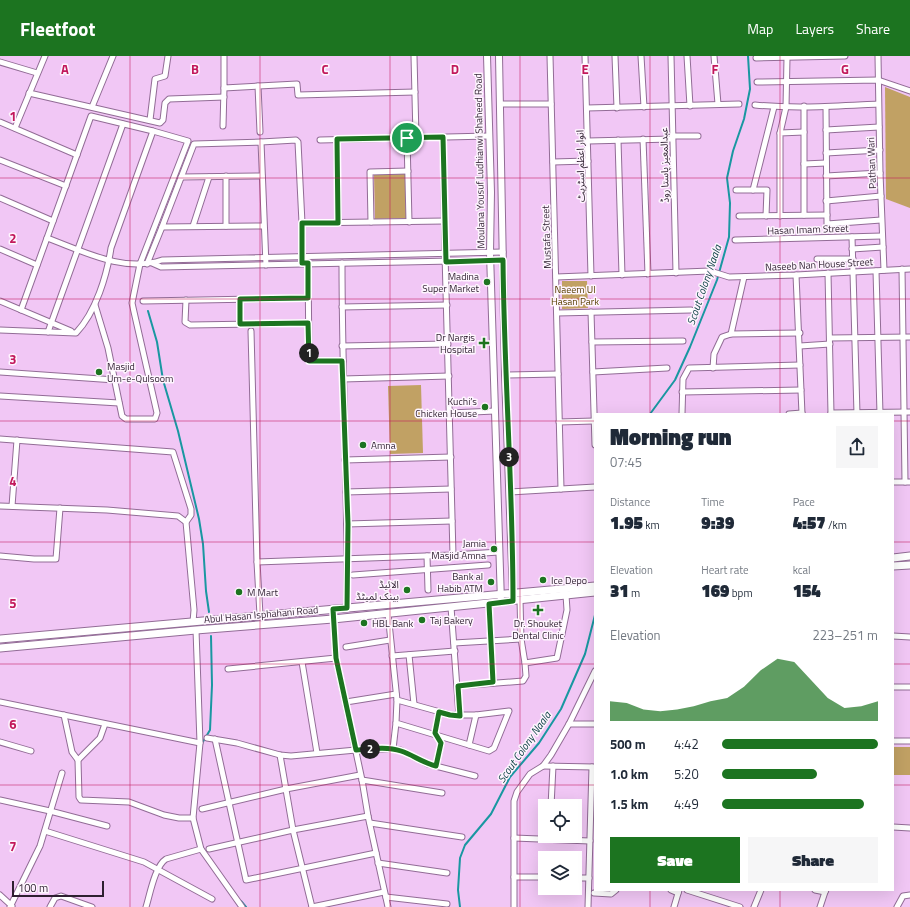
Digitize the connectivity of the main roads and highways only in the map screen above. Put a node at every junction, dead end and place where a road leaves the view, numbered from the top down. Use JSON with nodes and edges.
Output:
{"nodes":[{"id":1,"x":910,"y":556,"type":"edge"},
{"id":2,"x":894,"y":558,"type":"edge"},
{"id":3,"x":910,"y":565,"type":"edge"},
{"id":4,"x":894,"y":566,"type":"edge"},
{"id":5,"x":594,"y":586,"type":"edge"},
{"id":6,"x":594,"y":592,"type":"edge"},
{"id":7,"x":567,"y":593,"type":"junction"},
{"id":8,"x":500,"y":598,"type":"junction"},
{"id":9,"x":0,"y":639,"type":"edge"},
{"id":10,"x":0,"y":648,"type":"edge"}],
"edges":[{"from":1,"to":2,"type":"main road"},
{"from":3,"to":4,"type":"main road"},
{"from":5,"to":7,"type":"main road","name":"Abul Hasan Isphahani Road"},
{"from":6,"to":7,"type":"main road","name":"Abul Hasan Isphahani Road"},
{"from":7,"to":8,"type":"main road","name":"Abul Hasan Isphahani Road"},
{"from":8,"to":9,"type":"main road","name":"Abul Hasan Isphahani Road"},
{"from":8,"to":10,"type":"main road","name":"Abul Hasan Isphahani Road"}]}
